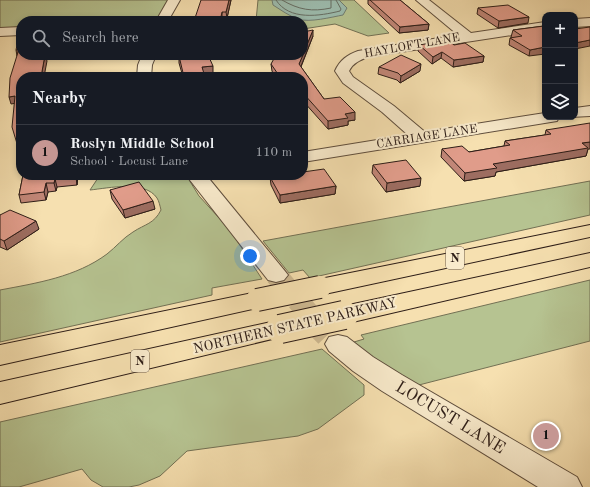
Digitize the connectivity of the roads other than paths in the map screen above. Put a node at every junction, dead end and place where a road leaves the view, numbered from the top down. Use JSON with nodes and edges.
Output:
{"nodes":[{"id":1,"x":174,"y":0,"type":"edge"},
{"id":2,"x":422,"y":0,"type":"edge"},
{"id":3,"x":165,"y":16,"type":"edge"},
{"id":4,"x":590,"y":22,"type":"edge"},
{"id":5,"x":578,"y":23,"type":"edge"},
{"id":6,"x":542,"y":26,"type":"edge"},
{"id":7,"x":16,"y":31,"type":"edge"},
{"id":8,"x":0,"y":32,"type":"edge"},
{"id":9,"x":468,"y":37,"type":"junction"},
{"id":10,"x":147,"y":60,"type":"edge"},
{"id":11,"x":144,"y":72,"type":"edge"},
{"id":12,"x":590,"y":111,"type":"edge"},
{"id":13,"x":578,"y":113,"type":"edge"},
{"id":14,"x":542,"y":118,"type":"edge"},
{"id":15,"x":422,"y":138,"type":"junction"},
{"id":16,"x":308,"y":156,"type":"edge"},
{"id":17,"x":200,"y":180,"type":"edge"},
{"id":18,"x":590,"y":231,"type":"edge"},
{"id":19,"x":590,"y":260,"type":"edge"},
{"id":20,"x":276,"y":275,"type":"tunnel mouth"},
{"id":21,"x":338,"y":344,"type":"tunnel mouth"},
{"id":22,"x":0,"y":355,"type":"edge"},
{"id":23,"x":0,"y":393,"type":"edge"},
{"id":24,"x":566,"y":487,"type":"edge"}],
"edges":[{"from":1,"to":3,"type":"street"},
{"from":2,"to":9,"type":"street"},
{"from":4,"to":5,"type":"street"},
{"from":6,"to":9,"type":"street","name":"HAYLOFT LANE"},
{"from":7,"to":8,"type":"street"},
{"from":9,"to":15,"type":"street","name":"HAYLOFT LANE"},
{"from":10,"to":11,"type":"street"},
{"from":12,"to":13,"type":"street"},
{"from":14,"to":15,"type":"street","name":"CARRIAGE LANE"},
{"from":15,"to":16,"type":"street","name":"CARRIAGE LANE"},
{"from":17,"to":20,"type":"street"},
{"from":18,"to":22,"type":"highway","number":"N","bridge":true},
{"from":19,"to":23,"type":"highway","name":"NORTHERN STATE PARKWAY","number":"N","bridge":true},
{"from":21,"to":24,"type":"street","name":"LOCUST LANE"}]}
